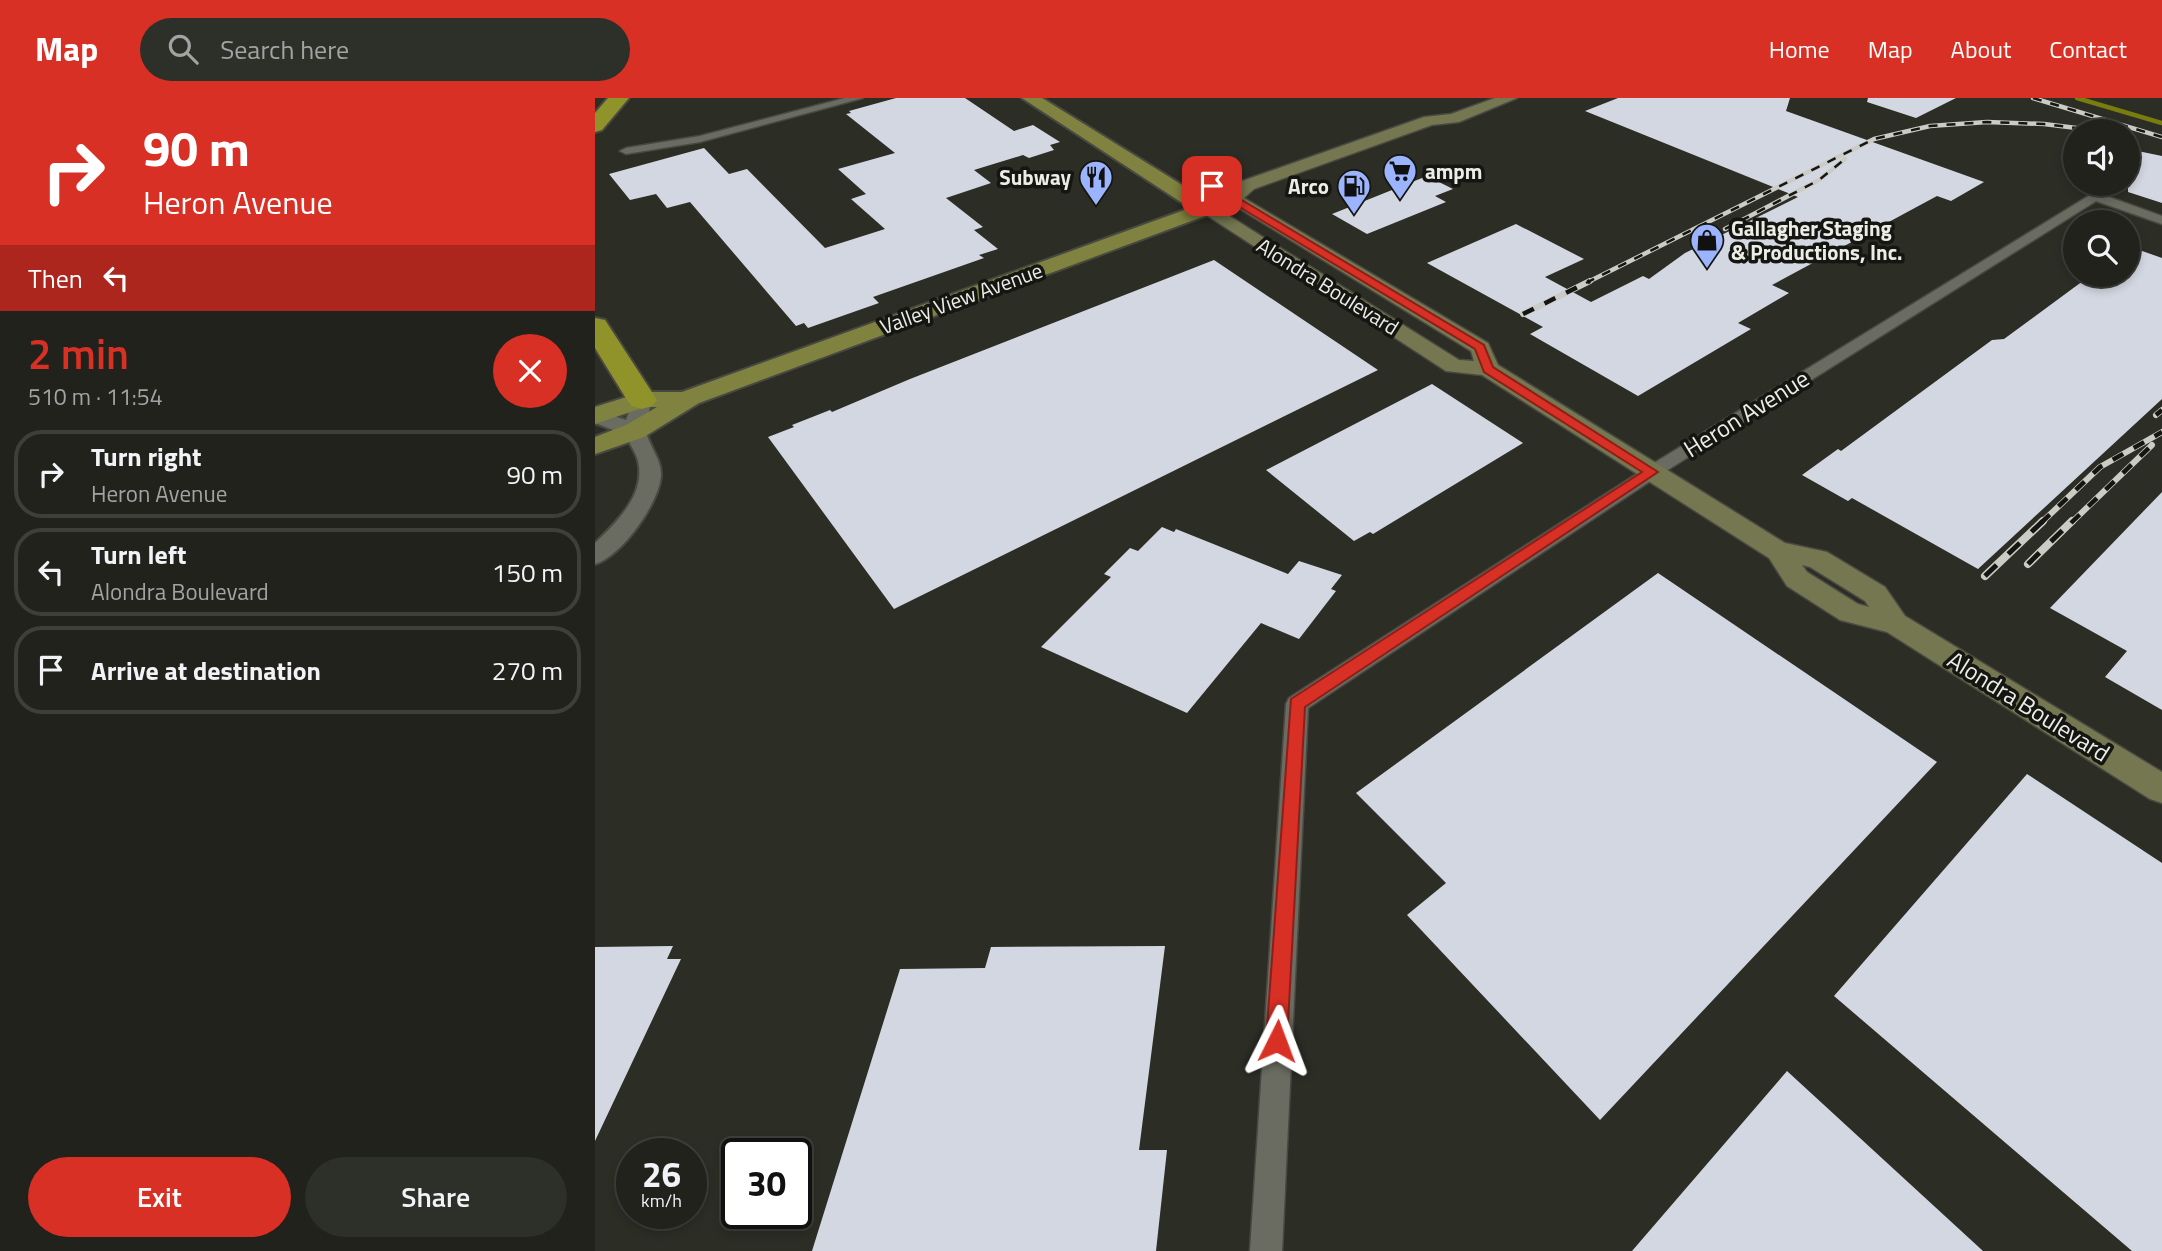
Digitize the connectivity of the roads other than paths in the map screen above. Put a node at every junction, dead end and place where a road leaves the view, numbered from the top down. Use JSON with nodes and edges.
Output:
{"nodes":[{"id":1,"x":619,"y":98,"type":"edge"},
{"id":2,"x":858,"y":98,"type":"edge"},
{"id":3,"x":1030,"y":98,"type":"edge"},
{"id":4,"x":1509,"y":98,"type":"edge"},
{"id":5,"x":595,"y":126,"type":"edge"},
{"id":6,"x":626,"y":151,"type":"dead end"},
{"id":7,"x":1209,"y":185,"type":"dead end"},
{"id":8,"x":1233,"y":199,"type":"junction"},
{"id":9,"x":1206,"y":209,"type":"junction"},
{"id":10,"x":2162,"y":220,"type":"edge"},
{"id":11,"x":595,"y":326,"type":"edge"},
{"id":12,"x":1488,"y":369,"type":"junction"},
{"id":13,"x":690,"y":398,"type":"junction"},
{"id":14,"x":642,"y":400,"type":"junction"},
{"id":15,"x":595,"y":416,"type":"edge"},
{"id":16,"x":635,"y":431,"type":"junction"},
{"id":17,"x":595,"y":446,"type":"edge"},
{"id":18,"x":1652,"y":472,"type":"junction"},
{"id":19,"x":595,"y":556,"type":"edge"},
{"id":20,"x":2162,"y":789,"type":"edge"},
{"id":21,"x":1266,"y":1251,"type":"edge"}],
"edges":[{"from":1,"to":5,"type":"highway"},
{"from":2,"to":6,"type":"street"},
{"from":3,"to":9,"type":"main road","name":"Alondra Boulevard"},
{"from":4,"to":8,"type":"main road","name":"Valley View Avenue"},
{"from":7,"to":8,"type":"main road","name":"Alondra Boulevard"},
{"from":8,"to":9,"type":"main road","name":"Valley View Avenue"},
{"from":8,"to":12,"type":"main road","name":"Alondra Boulevard"},
{"from":9,"to":12,"type":"main road","name":"Alondra Boulevard"},
{"from":9,"to":13,"type":"main road","name":"Valley View Avenue"},
{"from":10,"to":18,"type":"street","name":"Heron Avenue"},
{"from":11,"to":14,"type":"highway"},
{"from":12,"to":18,"type":"main road","name":"Alondra Boulevard"},
{"from":13,"to":14,"type":"main road","name":"Valley View Avenue"},
{"from":13,"to":16,"type":"main road","name":"Valley View Avenue"},
{"from":14,"to":15,"type":"main road","name":"Valley View Avenue"},
{"from":14,"to":16,"type":"street"},
{"from":15,"to":16,"type":"street"},
{"from":16,"to":17,"type":"main road","name":"Valley View Avenue"},
{"from":16,"to":19,"type":"street"},
{"from":18,"to":20,"type":"main road","name":"Alondra Boulevard"},
{"from":18,"to":21,"type":"street","name":"Heron Avenue"}]}
